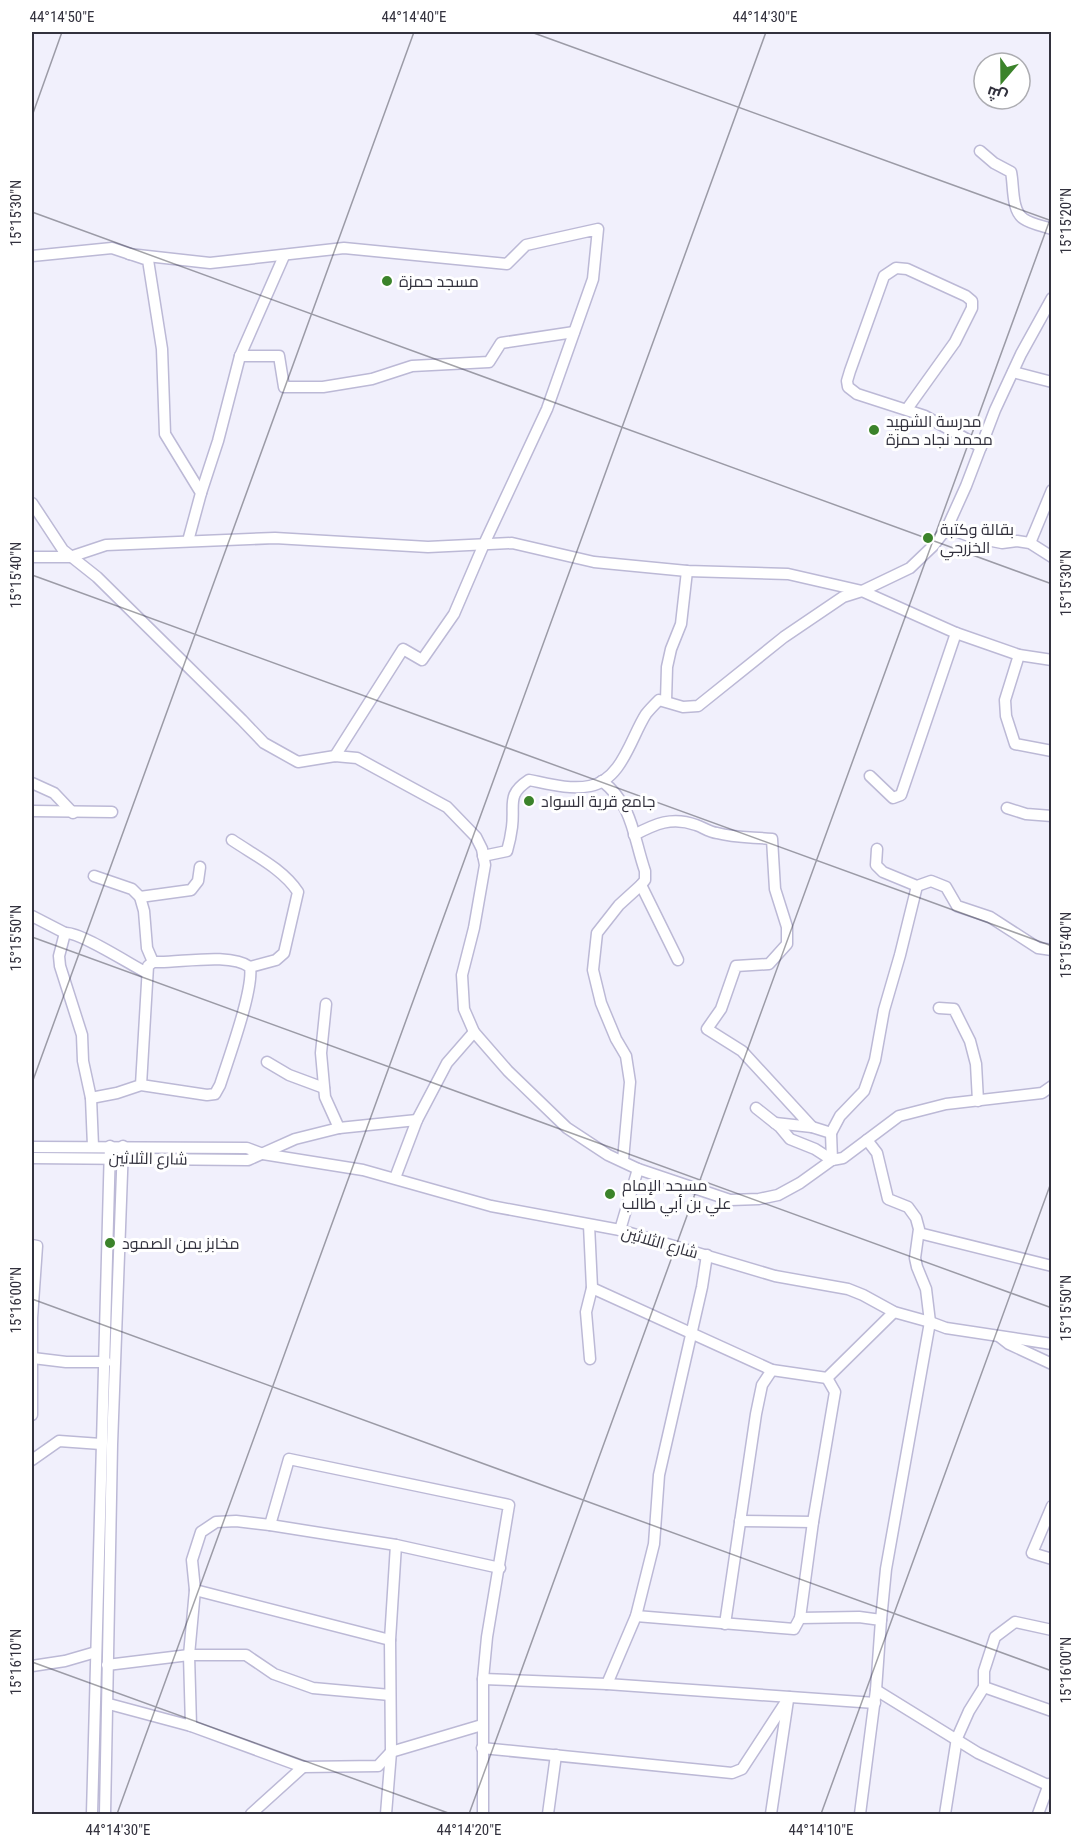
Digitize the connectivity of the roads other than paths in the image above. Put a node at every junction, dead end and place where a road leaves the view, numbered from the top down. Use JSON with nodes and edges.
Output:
{"nodes":[{"id":1,"x":980,"y":151,"type":"dead end"},
{"id":2,"x":1052,"y":229,"type":"edge"},
{"id":3,"x":129,"y":254,"type":"junction"},
{"id":4,"x":32,"y":256,"type":"edge"},
{"id":5,"x":284,"y":256,"type":"junction"},
{"id":6,"x":1052,"y":298,"type":"edge"},
{"id":7,"x":574,"y":332,"type":"junction"},
{"id":8,"x":240,"y":356,"type":"junction"},
{"id":9,"x":1012,"y":372,"type":"junction"},
{"id":10,"x":1052,"y":382,"type":"edge"},
{"id":11,"x":908,"y":409,"type":"junction"},
{"id":12,"x":981,"y":447,"type":"junction"},
{"id":13,"x":1052,"y":490,"type":"edge"},
{"id":14,"x":201,"y":493,"type":"junction"},
{"id":15,"x":32,"y":503,"type":"edge"},
{"id":16,"x":947,"y":528,"type":"junction"},
{"id":17,"x":188,"y":541,"type":"junction"},
{"id":18,"x":1030,"y":543,"type":"junction"},
{"id":19,"x":484,"y":544,"type":"junction"},
{"id":20,"x":32,"y":556,"type":"edge"},
{"id":21,"x":70,"y":557,"type":"junction"},
{"id":22,"x":1052,"y":557,"type":"edge"},
{"id":23,"x":687,"y":571,"type":"junction"},
{"id":24,"x":862,"y":591,"type":"junction"},
{"id":25,"x":956,"y":633,"type":"junction"},
{"id":26,"x":1019,"y":655,"type":"junction"},
{"id":27,"x":1052,"y":660,"type":"edge"},
{"id":28,"x":666,"y":701,"type":"junction"},
{"id":29,"x":1052,"y":751,"type":"edge"},
{"id":30,"x":335,"y":756,"type":"junction"},
{"id":31,"x":870,"y":776,"type":"dead end"},
{"id":32,"x":602,"y":781,"type":"junction"},
{"id":33,"x":32,"y":783,"type":"edge"},
{"id":34,"x":1007,"y":808,"type":"dead end"},
{"id":35,"x":32,"y":812,"type":"edge"},
{"id":36,"x":112,"y":812,"type":"dead end"},
{"id":37,"x":73,"y":813,"type":"junction"},
{"id":38,"x":1052,"y":816,"type":"edge"},
{"id":39,"x":634,"y":835,"type":"junction"},
{"id":40,"x":232,"y":840,"type":"dead end"},
{"id":41,"x":877,"y":849,"type":"dead end"},
{"id":42,"x":483,"y":856,"type":"junction"},
{"id":43,"x":200,"y":867,"type":"dead end"},
{"id":44,"x":94,"y":876,"type":"dead end"},
{"id":45,"x":641,"y":885,"type":"junction"},
{"id":46,"x":917,"y":886,"type":"junction"},
{"id":47,"x":140,"y":897,"type":"junction"},
{"id":48,"x":32,"y":916,"type":"edge"},
{"id":49,"x":65,"y":933,"type":"junction"},
{"id":50,"x":1052,"y":950,"type":"edge"},
{"id":51,"x":678,"y":960,"type":"dead end"},
{"id":52,"x":153,"y":962,"type":"junction"},
{"id":53,"x":250,"y":967,"type":"junction"},
{"id":54,"x":147,"y":973,"type":"junction"},
{"id":55,"x":326,"y":1004,"type":"dead end"},
{"id":56,"x":939,"y":1008,"type":"dead end"},
{"id":57,"x":474,"y":1032,"type":"junction"},
{"id":58,"x":267,"y":1062,"type":"dead end"},
{"id":59,"x":141,"y":1085,"type":"junction"},
{"id":60,"x":1052,"y":1086,"type":"edge"},
{"id":61,"x":324,"y":1088,"type":"junction"},
{"id":62,"x":91,"y":1098,"type":"junction"},
{"id":63,"x":978,"y":1101,"type":"junction"},
{"id":64,"x":756,"y":1108,"type":"dead end"},
{"id":65,"x":417,"y":1120,"type":"junction"},
{"id":66,"x":775,"y":1123,"type":"junction"},
{"id":67,"x":812,"y":1127,"type":"junction"},
{"id":68,"x":339,"y":1128,"type":"junction"},
{"id":69,"x":831,"y":1133,"type":"junction"},
{"id":70,"x":867,"y":1140,"type":"junction"},
{"id":71,"x":93,"y":1146,"type":"junction"},
{"id":72,"x":110,"y":1146,"type":"junction"},
{"id":73,"x":123,"y":1146,"type":"junction"},
{"id":74,"x":32,"y":1147,"type":"edge"},
{"id":75,"x":263,"y":1154,"type":"junction"},
{"id":76,"x":32,"y":1158,"type":"edge"},
{"id":77,"x":110,"y":1158,"type":"junction"},
{"id":78,"x":123,"y":1158,"type":"junction"},
{"id":79,"x":623,"y":1160,"type":"junction"},
{"id":80,"x":832,"y":1160,"type":"junction"},
{"id":81,"x":638,"y":1169,"type":"junction"},
{"id":82,"x":395,"y":1179,"type":"junction"},
{"id":83,"x":589,"y":1225,"type":"junction"},
{"id":84,"x":620,"y":1230,"type":"junction"},
{"id":85,"x":918,"y":1233,"type":"junction"},
{"id":86,"x":32,"y":1245,"type":"edge"},
{"id":87,"x":707,"y":1255,"type":"junction"},
{"id":88,"x":1052,"y":1266,"type":"edge"},
{"id":89,"x":592,"y":1288,"type":"junction"},
{"id":90,"x":894,"y":1312,"type":"junction"},
{"id":91,"x":32,"y":1318,"type":"edge"},
{"id":92,"x":930,"y":1322,"type":"junction"},
{"id":93,"x":692,"y":1333,"type":"junction"},
{"id":94,"x":997,"y":1335,"type":"junction"},
{"id":95,"x":1052,"y":1344,"type":"edge"},
{"id":96,"x":33,"y":1358,"type":"junction"},
{"id":97,"x":590,"y":1359,"type":"dead end"},
{"id":98,"x":106,"y":1362,"type":"junction"},
{"id":99,"x":1052,"y":1364,"type":"edge"},
{"id":100,"x":772,"y":1370,"type":"junction"},
{"id":101,"x":827,"y":1378,"type":"junction"},
{"id":102,"x":32,"y":1415,"type":"edge"},
{"id":103,"x":101,"y":1444,"type":"junction"},
{"id":104,"x":32,"y":1460,"type":"edge"},
{"id":105,"x":1052,"y":1506,"type":"edge"},
{"id":106,"x":740,"y":1521,"type":"junction"},
{"id":107,"x":813,"y":1522,"type":"junction"},
{"id":108,"x":270,"y":1525,"type":"junction"},
{"id":109,"x":396,"y":1545,"type":"junction"},
{"id":110,"x":1052,"y":1559,"type":"edge"},
{"id":111,"x":500,"y":1568,"type":"junction"},
{"id":112,"x":195,"y":1590,"type":"junction"},
{"id":113,"x":636,"y":1616,"type":"junction"},
{"id":114,"x":800,"y":1618,"type":"junction"},
{"id":115,"x":881,"y":1620,"type":"junction"},
{"id":116,"x":725,"y":1624,"type":"junction"},
{"id":117,"x":1052,"y":1630,"type":"edge"},
{"id":118,"x":390,"y":1640,"type":"junction"},
{"id":119,"x":96,"y":1652,"type":"junction"},
{"id":120,"x":189,"y":1655,"type":"junction"},
{"id":121,"x":108,"y":1665,"type":"junction"},
{"id":122,"x":32,"y":1666,"type":"edge"},
{"id":123,"x":483,"y":1679,"type":"junction"},
{"id":124,"x":607,"y":1684,"type":"junction"},
{"id":125,"x":984,"y":1687,"type":"junction"},
{"id":126,"x":876,"y":1690,"type":"junction"},
{"id":127,"x":390,"y":1695,"type":"junction"},
{"id":128,"x":789,"y":1697,"type":"junction"},
{"id":129,"x":875,"y":1703,"type":"junction"},
{"id":130,"x":109,"y":1704,"type":"junction"},
{"id":131,"x":1052,"y":1711,"type":"edge"},
{"id":132,"x":482,"y":1725,"type":"junction"},
{"id":133,"x":191,"y":1726,"type":"junction"},
{"id":134,"x":957,"y":1738,"type":"junction"},
{"id":135,"x":482,"y":1748,"type":"junction"},
{"id":136,"x":391,"y":1752,"type":"junction"},
{"id":137,"x":556,"y":1755,"type":"junction"},
{"id":138,"x":303,"y":1767,"type":"junction"},
{"id":139,"x":1050,"y":1785,"type":"edge"},
{"id":140,"x":92,"y":1815,"type":"edge"},
{"id":141,"x":105,"y":1815,"type":"edge"},
{"id":142,"x":251,"y":1815,"type":"edge"},
{"id":143,"x":386,"y":1815,"type":"edge"},
{"id":144,"x":483,"y":1815,"type":"edge"},
{"id":145,"x":548,"y":1815,"type":"edge"},
{"id":146,"x":771,"y":1815,"type":"edge"},
{"id":147,"x":860,"y":1815,"type":"edge"},
{"id":148,"x":945,"y":1815,"type":"edge"},
{"id":149,"x":1038,"y":1815,"type":"edge"}],
"edges":[{"from":1,"to":2,"type":"street"},
{"from":3,"to":4,"type":"street"},
{"from":3,"to":5,"type":"street"},
{"from":3,"to":14,"type":"street"},
{"from":5,"to":7,"type":"street"},
{"from":5,"to":8,"type":"street"},
{"from":6,"to":9,"type":"street"},
{"from":7,"to":8,"type":"street"},
{"from":7,"to":19,"type":"street"},
{"from":8,"to":14,"type":"street"},
{"from":9,"to":10,"type":"street"},
{"from":9,"to":12,"type":"street"},
{"from":11,"to":11,"type":"street"},
{"from":11,"to":12,"type":"street"},
{"from":12,"to":16,"type":"street"},
{"from":13,"to":18,"type":"street"},
{"from":14,"to":17,"type":"street"},
{"from":15,"to":21,"type":"street"},
{"from":16,"to":18,"type":"street"},
{"from":16,"to":24,"type":"street"},
{"from":17,"to":19,"type":"street"},
{"from":17,"to":21,"type":"street"},
{"from":18,"to":22,"type":"street"},
{"from":19,"to":23,"type":"street"},
{"from":19,"to":30,"type":"street"},
{"from":20,"to":21,"type":"street"},
{"from":21,"to":30,"type":"street"},
{"from":23,"to":24,"type":"street"},
{"from":23,"to":28,"type":"street"},
{"from":24,"to":25,"type":"street"},
{"from":24,"to":28,"type":"street"},
{"from":25,"to":26,"type":"street"},
{"from":25,"to":31,"type":"street"},
{"from":26,"to":27,"type":"street"},
{"from":26,"to":29,"type":"street"},
{"from":28,"to":32,"type":"street"},
{"from":30,"to":42,"type":"street"},
{"from":32,"to":39,"type":"street"},
{"from":32,"to":42,"type":"street"},
{"from":33,"to":37,"type":"street"},
{"from":34,"to":38,"type":"street"},
{"from":35,"to":37,"type":"street"},
{"from":36,"to":37,"type":"street"},
{"from":39,"to":45,"type":"street"},
{"from":39,"to":67,"type":"street"},
{"from":40,"to":53,"type":"street"},
{"from":41,"to":46,"type":"street"},
{"from":42,"to":57,"type":"street"},
{"from":43,"to":47,"type":"street"},
{"from":44,"to":47,"type":"street"},
{"from":45,"to":51,"type":"street"},
{"from":45,"to":79,"type":"street"},
{"from":46,"to":50,"type":"street"},
{"from":46,"to":69,"type":"street"},
{"from":47,"to":52,"type":"street"},
{"from":48,"to":49,"type":"street"},
{"from":49,"to":54,"type":"street"},
{"from":49,"to":62,"type":"street"},
{"from":52,"to":53,"type":"street"},
{"from":52,"to":54,"type":"street"},
{"from":53,"to":59,"type":"street"},
{"from":54,"to":59,"type":"street"},
{"from":55,"to":61,"type":"street"},
{"from":56,"to":63,"type":"street"},
{"from":57,"to":65,"type":"street"},
{"from":57,"to":79,"type":"street"},
{"from":58,"to":61,"type":"street"},
{"from":59,"to":62,"type":"street"},
{"from":60,"to":63,"type":"street"},
{"from":61,"to":68,"type":"street"},
{"from":62,"to":71,"type":"street"},
{"from":63,"to":70,"type":"street"},
{"from":64,"to":66,"type":"street"},
{"from":65,"to":68,"type":"street"},
{"from":65,"to":82,"type":"street"},
{"from":66,"to":67,"type":"street"},
{"from":66,"to":80,"type":"street"},
{"from":67,"to":69,"type":"street"},
{"from":68,"to":75,"type":"street"},
{"from":69,"to":80,"type":"street"},
{"from":70,"to":80,"type":"street"},
{"from":70,"to":85,"type":"street"},
{"from":71,"to":72,"type":"street","name":"شارع الثلاثين"},
{"from":71,"to":74,"type":"street","name":"شارع الثلاثين"},
{"from":72,"to":73,"type":"street","name":"شارع الثلاثين"},
{"from":72,"to":77,"type":"street"},
{"from":73,"to":75,"type":"street","name":"شارع الثلاثين"},
{"from":73,"to":78,"type":"street"},
{"from":75,"to":78,"type":"street","name":"شارع الثلاثين"},
{"from":75,"to":82,"type":"street","name":"شارع الثلاثين"},
{"from":76,"to":77,"type":"street","name":"شارع الثلاثين"},
{"from":77,"to":78,"type":"street","name":"شارع الثلاثين"},
{"from":77,"to":98,"type":"street"},
{"from":78,"to":121,"type":"street"},
{"from":79,"to":81,"type":"street"},
{"from":80,"to":81,"type":"street"},
{"from":81,"to":84,"type":"street"},
{"from":82,"to":83,"type":"street","name":"شارع الثلاثين"},
{"from":83,"to":84,"type":"street","name":"شارع الثلاثين"},
{"from":83,"to":89,"type":"street"},
{"from":84,"to":87,"type":"street","name":"شارع الثلاثين"},
{"from":85,"to":88,"type":"street"},
{"from":85,"to":92,"type":"street"},
{"from":86,"to":91,"type":"street"},
{"from":87,"to":90,"type":"street","name":"شارع الثلاثين"},
{"from":87,"to":93,"type":"street"},
{"from":89,"to":93,"type":"street"},
{"from":89,"to":97,"type":"street"},
{"from":90,"to":92,"type":"street","name":"شارع الثلاثين"},
{"from":90,"to":101,"type":"street"},
{"from":91,"to":96,"type":"street"},
{"from":92,"to":94,"type":"street","name":"شارع الثلاثين"},
{"from":92,"to":115,"type":"street"},
{"from":93,"to":100,"type":"street"},
{"from":93,"to":113,"type":"street"},
{"from":94,"to":95,"type":"street","name":"شارع الثلاثين"},
{"from":94,"to":99,"type":"street"},
{"from":96,"to":98,"type":"street"},
{"from":96,"to":102,"type":"street"},
{"from":98,"to":103,"type":"street"},
{"from":100,"to":101,"type":"street"},
{"from":100,"to":106,"type":"street"},
{"from":101,"to":107,"type":"street"},
{"from":103,"to":104,"type":"street"},
{"from":103,"to":119,"type":"street"},
{"from":105,"to":110,"type":"street"},
{"from":106,"to":107,"type":"street"},
{"from":106,"to":116,"type":"street"},
{"from":107,"to":114,"type":"street"},
{"from":108,"to":109,"type":"street"},
{"from":108,"to":111,"type":"street"},
{"from":108,"to":112,"type":"street"},
{"from":109,"to":111,"type":"street"},
{"from":109,"to":118,"type":"street"},
{"from":111,"to":123,"type":"street"},
{"from":112,"to":118,"type":"street"},
{"from":112,"to":120,"type":"street"},
{"from":113,"to":116,"type":"street"},
{"from":113,"to":124,"type":"street"},
{"from":114,"to":115,"type":"street"},
{"from":114,"to":116,"type":"street"},
{"from":115,"to":126,"type":"street"},
{"from":117,"to":125,"type":"street"},
{"from":118,"to":127,"type":"street"},
{"from":119,"to":122,"type":"street"},
{"from":119,"to":140,"type":"street"},
{"from":120,"to":121,"type":"street"},
{"from":120,"to":127,"type":"street"},
{"from":120,"to":133,"type":"street"},
{"from":121,"to":130,"type":"street"},
{"from":123,"to":124,"type":"street"},
{"from":123,"to":132,"type":"street"},
{"from":124,"to":128,"type":"street"},
{"from":125,"to":131,"type":"street"},
{"from":125,"to":134,"type":"street"},
{"from":126,"to":129,"type":"street"},
{"from":126,"to":134,"type":"street"},
{"from":127,"to":136,"type":"street"},
{"from":128,"to":129,"type":"street"},
{"from":128,"to":137,"type":"street"},
{"from":128,"to":146,"type":"street"},
{"from":129,"to":147,"type":"street"},
{"from":130,"to":133,"type":"street"},
{"from":130,"to":141,"type":"street"},
{"from":132,"to":135,"type":"street"},
{"from":132,"to":136,"type":"street"},
{"from":133,"to":138,"type":"street"},
{"from":134,"to":139,"type":"street"},
{"from":134,"to":148,"type":"street"},
{"from":135,"to":137,"type":"street"},
{"from":135,"to":144,"type":"street"},
{"from":136,"to":138,"type":"street"},
{"from":136,"to":143,"type":"street"},
{"from":137,"to":145,"type":"street"},
{"from":138,"to":142,"type":"street"},
{"from":139,"to":149,"type":"street"}]}
